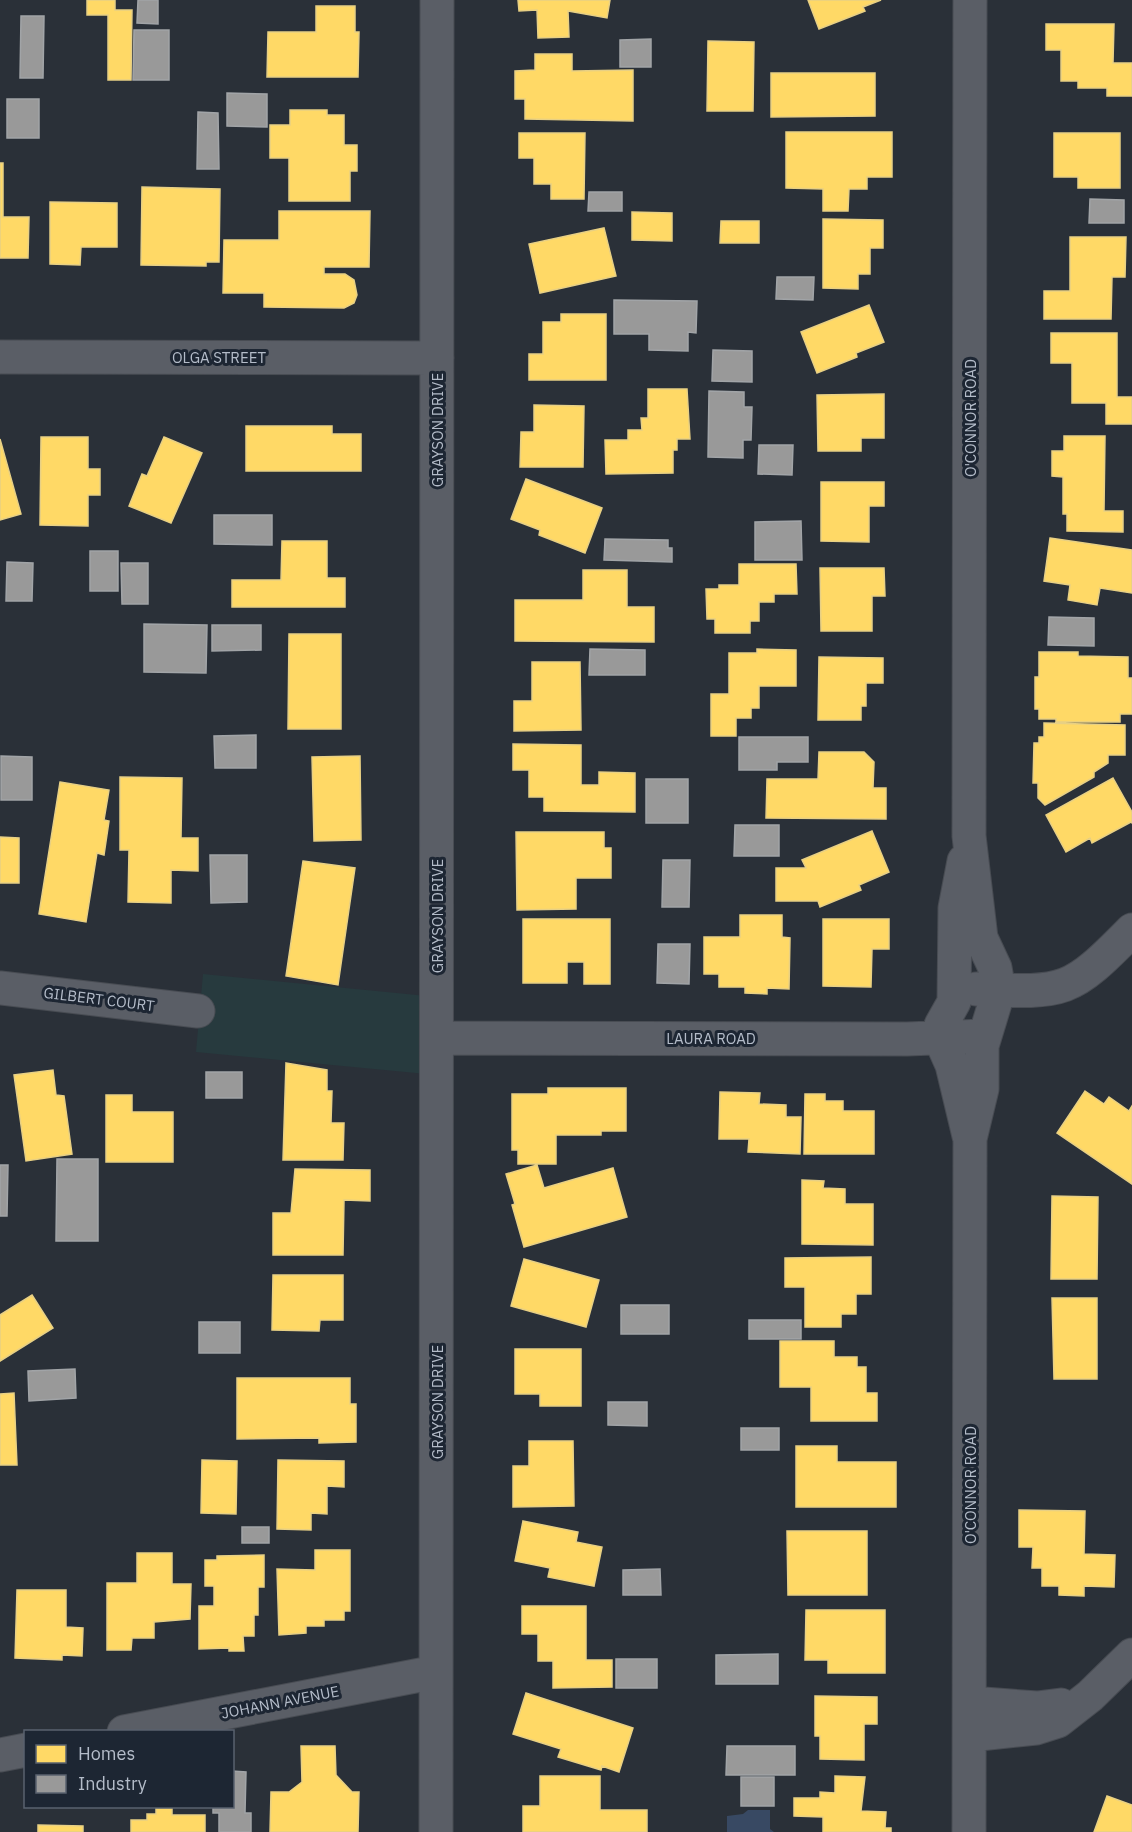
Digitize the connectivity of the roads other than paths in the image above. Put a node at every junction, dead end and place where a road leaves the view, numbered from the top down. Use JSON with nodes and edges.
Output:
{"nodes":[{"id":1,"x":437,"y":0,"type":"edge"},
{"id":2,"x":970,"y":0,"type":"edge"},
{"id":3,"x":0,"y":357,"type":"edge"},
{"id":4,"x":437,"y":358,"type":"junction"},
{"id":5,"x":969,"y":836,"type":"junction"},
{"id":6,"x":1132,"y":930,"type":"edge"},
{"id":7,"x":956,"y":987,"type":"junction"},
{"id":8,"x":0,"y":988,"type":"edge"},
{"id":9,"x":999,"y":990,"type":"junction"},
{"id":10,"x":198,"y":1011,"type":"dead end"},
{"id":11,"x":985,"y":1036,"type":"junction"},
{"id":12,"x":437,"y":1038,"type":"junction"},
{"id":13,"x":940,"y":1038,"type":"junction"},
{"id":14,"x":970,"y":1139,"type":"junction"},
{"id":15,"x":1132,"y":1655,"type":"edge"},
{"id":16,"x":436,"y":1672,"type":"junction"},
{"id":17,"x":970,"y":1719,"type":"junction"},
{"id":18,"x":129,"y":1730,"type":"edge"},
{"id":19,"x":24,"y":1750,"type":"edge"},
{"id":20,"x":0,"y":1755,"type":"edge"},
{"id":21,"x":436,"y":1832,"type":"edge"},
{"id":22,"x":969,"y":1832,"type":"edge"}],
"edges":[{"from":1,"to":4,"type":"street","name":"GRAYSON DRIVE"},
{"from":2,"to":5,"type":"street","name":"O'CONNOR ROAD"},
{"from":3,"to":4,"type":"street","name":"OLGA STREET"},
{"from":4,"to":12,"type":"street","name":"GRAYSON DRIVE"},
{"from":5,"to":7,"type":"street","name":"O'CONNOR ROAD"},
{"from":5,"to":9,"type":"street","name":"O'CONNOR ROAD"},
{"from":6,"to":9,"type":"street"},
{"from":7,"to":9,"type":"street"},
{"from":7,"to":13,"type":"street","name":"O'CONNOR ROAD"},
{"from":8,"to":10,"type":"street","name":"GILBERT COURT"},
{"from":9,"to":11,"type":"street","name":"O'CONNOR ROAD"},
{"from":11,"to":13,"type":"street","name":"LAURA ROAD"},
{"from":11,"to":14,"type":"street","name":"O'CONNOR ROAD"},
{"from":12,"to":13,"type":"street","name":"LAURA ROAD"},
{"from":12,"to":16,"type":"street","name":"GRAYSON DRIVE"},
{"from":13,"to":14,"type":"street","name":"O'CONNOR ROAD"},
{"from":14,"to":17,"type":"street","name":"O'CONNOR ROAD"},
{"from":15,"to":17,"type":"street"},
{"from":16,"to":18,"type":"street","name":"JOHANN AVENUE"},
{"from":16,"to":21,"type":"street","name":"GRAYSON DRIVE"},
{"from":17,"to":22,"type":"street","name":"O'CONNOR ROAD"},
{"from":19,"to":20,"type":"street"}]}
